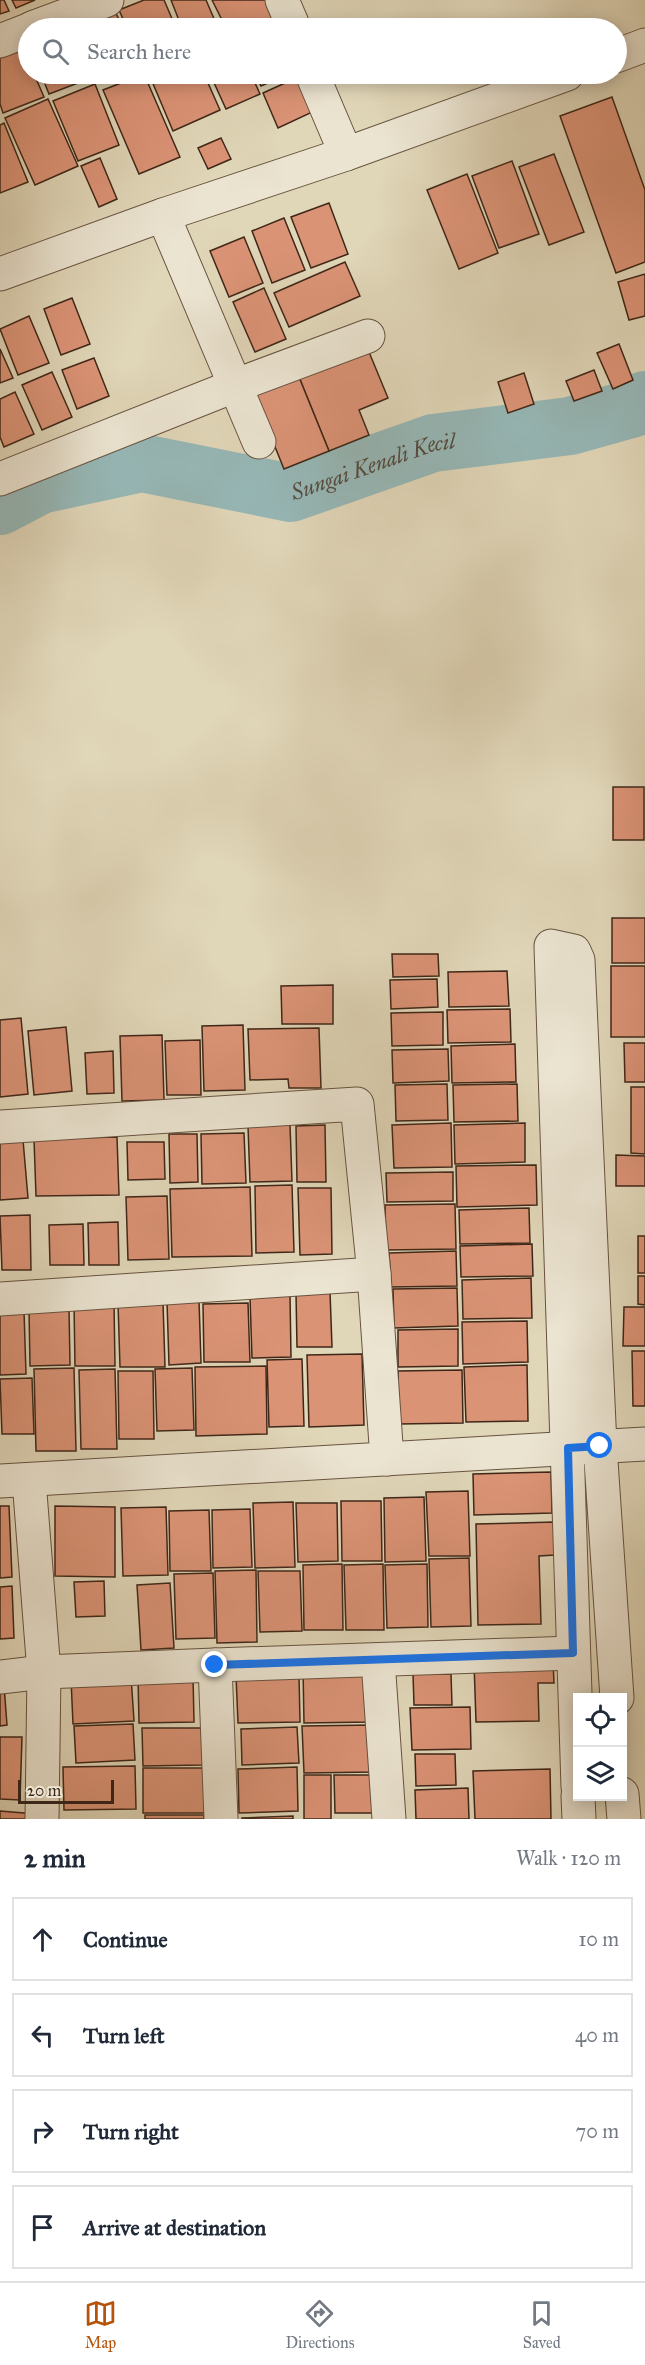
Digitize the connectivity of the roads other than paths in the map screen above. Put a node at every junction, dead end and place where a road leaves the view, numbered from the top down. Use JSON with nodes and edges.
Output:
{"nodes":[{"id":1,"x":107,"y":0,"type":"edge"},
{"id":2,"x":282,"y":0,"type":"edge"},
{"id":3,"x":59,"y":18,"type":"edge"},
{"id":4,"x":290,"y":18,"type":"edge"},
{"id":5,"x":18,"y":34,"type":"edge"},
{"id":6,"x":0,"y":41,"type":"edge"},
{"id":7,"x":645,"y":45,"type":"edge"},
{"id":8,"x":627,"y":52,"type":"edge"},
{"id":9,"x":316,"y":84,"type":"edge"},
{"id":10,"x":539,"y":84,"type":"edge"},
{"id":11,"x":346,"y":153,"type":"junction"},
{"id":12,"x":163,"y":215,"type":"junction"},
{"id":13,"x":1,"y":271,"type":"edge"},
{"id":14,"x":368,"y":336,"type":"dead end"},
{"id":15,"x":234,"y":386,"type":"junction"},
{"id":16,"x":259,"y":442,"type":"dead end"},
{"id":17,"x":0,"y":479,"type":"edge"},
{"id":18,"x":0,"y":1127,"type":"edge"},
{"id":19,"x":374,"y":1274,"type":"junction"},
{"id":20,"x":0,"y":1299,"type":"edge"},
{"id":21,"x":645,"y":1444,"type":"edge"},
{"id":22,"x":584,"y":1447,"type":"junction"},
{"id":23,"x":387,"y":1459,"type":"junction"},
{"id":24,"x":14,"y":1480,"type":"edge"},
{"id":25,"x":611,"y":1591,"type":"junction"},
{"id":26,"x":572,"y":1596,"type":"junction"},
{"id":27,"x":573,"y":1653,"type":"junction"},
{"id":28,"x":378,"y":1660,"type":"junction"},
{"id":29,"x":215,"y":1665,"type":"junction"},
{"id":30,"x":44,"y":1672,"type":"junction"},
{"id":31,"x":0,"y":1677,"type":"edge"},
{"id":32,"x":617,"y":1693,"type":"edge"},
{"id":33,"x":577,"y":1747,"type":"edge"},
{"id":34,"x":578,"y":1801,"type":"edge"},
{"id":35,"x":42,"y":1819,"type":"edge"},
{"id":36,"x":221,"y":1819,"type":"edge"},
{"id":37,"x":389,"y":1819,"type":"edge"},
{"id":38,"x":579,"y":1819,"type":"edge"}],
"edges":[{"from":1,"to":3,"type":"street"},
{"from":2,"to":4,"type":"street"},
{"from":5,"to":6,"type":"street"},
{"from":7,"to":8,"type":"street"},
{"from":9,"to":11,"type":"street"},
{"from":10,"to":11,"type":"street"},
{"from":11,"to":12,"type":"street"},
{"from":12,"to":13,"type":"street"},
{"from":12,"to":15,"type":"street"},
{"from":14,"to":15,"type":"street"},
{"from":15,"to":16,"type":"street"},
{"from":15,"to":17,"type":"street"},
{"from":18,"to":19,"type":"street"},
{"from":19,"to":20,"type":"street"},
{"from":19,"to":23,"type":"street"},
{"from":21,"to":22,"type":"street"},
{"from":22,"to":22,"type":"street"},
{"from":22,"to":23,"type":"street"},
{"from":22,"to":25,"type":"street"},
{"from":22,"to":26,"type":"street"},
{"from":23,"to":24,"type":"street"},
{"from":24,"to":30,"type":"street"},
{"from":25,"to":26,"type":"street"},
{"from":25,"to":32,"type":"street"},
{"from":26,"to":27,"type":"street"},
{"from":27,"to":28,"type":"street"},
{"from":27,"to":33,"type":"street"},
{"from":28,"to":29,"type":"street"},
{"from":28,"to":37,"type":"street"},
{"from":29,"to":30,"type":"street"},
{"from":29,"to":36,"type":"street"},
{"from":30,"to":31,"type":"street"},
{"from":30,"to":35,"type":"street"},
{"from":34,"to":38,"type":"street"}]}
